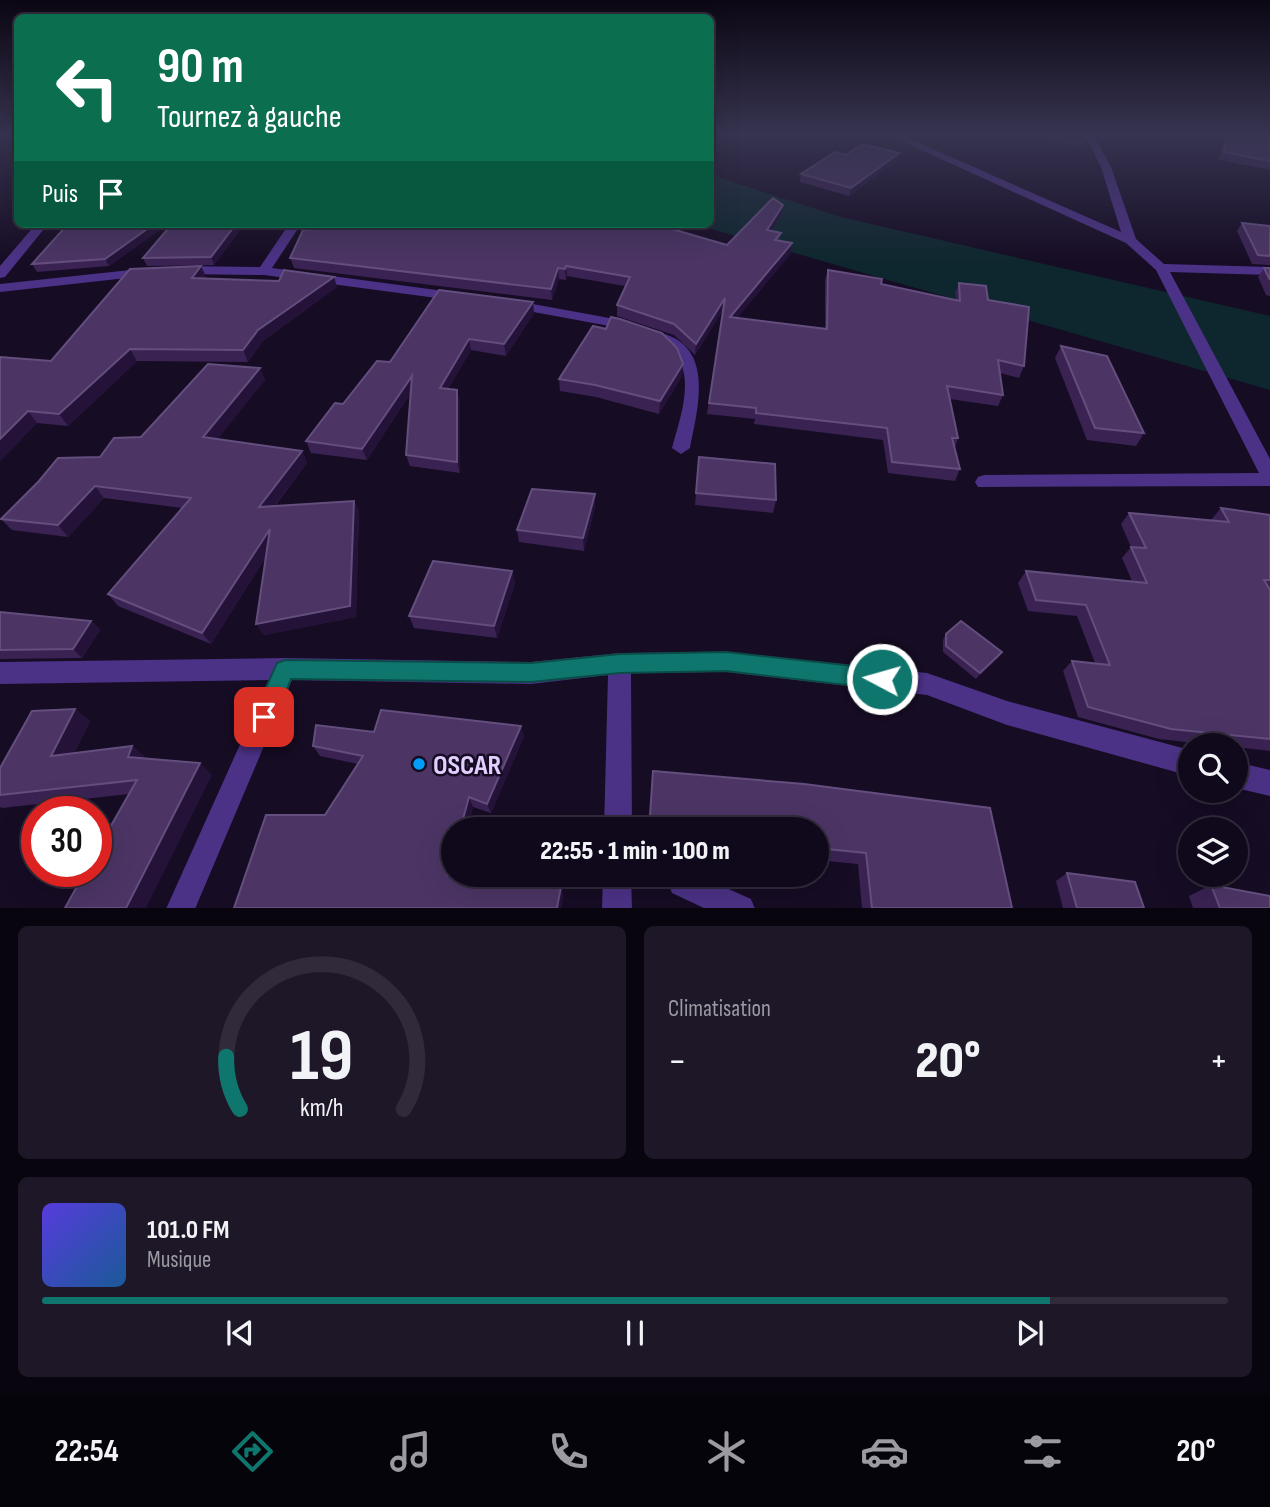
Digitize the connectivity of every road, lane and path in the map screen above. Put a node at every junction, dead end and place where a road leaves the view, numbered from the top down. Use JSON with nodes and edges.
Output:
{"nodes":[{"id":1,"x":988,"y":177,"type":"edge"},
{"id":2,"x":1109,"y":177,"type":"edge"},
{"id":3,"x":39,"y":228,"type":"edge"},
{"id":4,"x":292,"y":228,"type":"edge"},
{"id":5,"x":1130,"y":240,"type":"junction"},
{"id":6,"x":1161,"y":268,"type":"junction"},
{"id":7,"x":264,"y":271,"type":"junction"},
{"id":8,"x":1270,"y":271,"type":"edge"},
{"id":9,"x":0,"y":274,"type":"edge"},
{"id":10,"x":0,"y":288,"type":"edge"},
{"id":11,"x":474,"y":299,"type":"edge"},
{"id":12,"x":500,"y":302,"type":"edge"},
{"id":13,"x":681,"y":448,"type":"dead end"},
{"id":14,"x":1270,"y":478,"type":"edge"},
{"id":15,"x":984,"y":482,"type":"dead end"},
{"id":16,"x":620,"y":663,"type":"junction"},
{"id":17,"x":285,"y":669,"type":"junction"},
{"id":18,"x":0,"y":673,"type":"edge"},
{"id":19,"x":1178,"y":759,"type":"edge"},
{"id":20,"x":1248,"y":778,"type":"edge"},
{"id":21,"x":1270,"y":783,"type":"edge"},
{"id":22,"x":618,"y":817,"type":"edge"},
{"id":23,"x":617,"y":887,"type":"edge"},
{"id":24,"x":691,"y":887,"type":"edge"},
{"id":25,"x":180,"y":908,"type":"edge"},
{"id":26,"x":617,"y":908,"type":"edge"},
{"id":27,"x":741,"y":908,"type":"edge"}],
"edges":[{"from":1,"to":5,"type":"street"},
{"from":2,"to":5,"type":"street"},
{"from":3,"to":9,"type":"street"},
{"from":4,"to":7,"type":"street"},
{"from":5,"to":6,"type":"street"},
{"from":6,"to":8,"type":"street"},
{"from":6,"to":14,"type":"street"},
{"from":7,"to":10,"type":"street"},
{"from":7,"to":11,"type":"street"},
{"from":12,"to":13,"type":"street"},
{"from":14,"to":15,"type":"street"},
{"from":16,"to":17,"type":"street"},
{"from":16,"to":19,"type":"street"},
{"from":16,"to":22,"type":"street"},
{"from":17,"to":18,"type":"street"},
{"from":17,"to":25,"type":"street"},
{"from":20,"to":21,"type":"street"},
{"from":23,"to":26,"type":"street"},
{"from":24,"to":27,"type":"street"}]}
